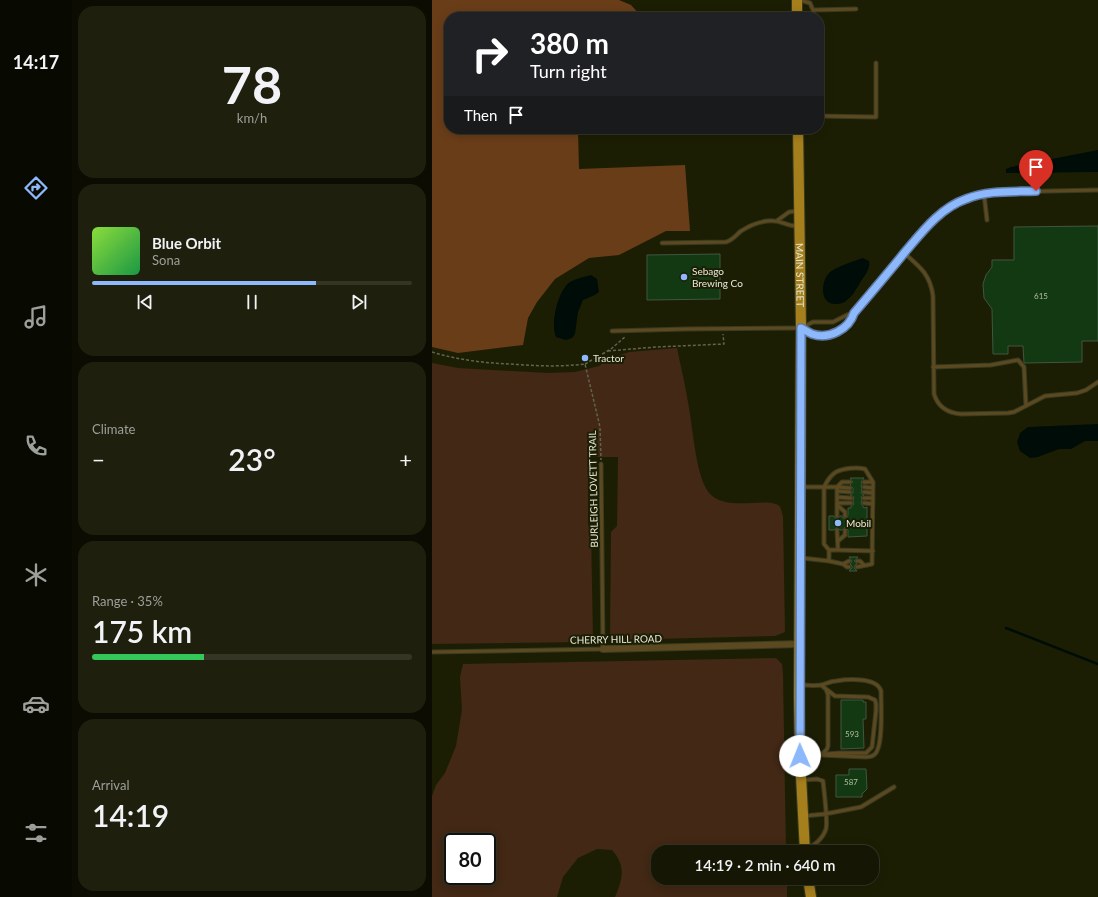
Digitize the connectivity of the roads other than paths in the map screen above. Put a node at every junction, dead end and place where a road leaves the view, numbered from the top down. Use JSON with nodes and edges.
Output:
{"nodes":[{"id":1,"x":798,"y":0,"type":"edge"},
{"id":2,"x":856,"y":9,"type":"dead end"},
{"id":3,"x":813,"y":10,"type":"joint"},
{"id":4,"x":797,"y":12,"type":"edge"},
{"id":5,"x":876,"y":63,"type":"dead end"},
{"id":6,"x":824,"y":116,"type":"edge"},
{"id":7,"x":798,"y":134,"type":"edge"},
{"id":8,"x":1098,"y":190,"type":"edge"},
{"id":9,"x":984,"y":194,"type":"junction"},
{"id":10,"x":798,"y":211,"type":"junction"},
{"id":11,"x":778,"y":220,"type":"junction"},
{"id":12,"x":987,"y":220,"type":"dead end"},
{"id":13,"x":799,"y":225,"type":"junction"},
{"id":14,"x":662,"y":243,"type":"dead end"},
{"id":15,"x":904,"y":253,"type":"junction"},
{"id":16,"x":854,"y":313,"type":"junction"},
{"id":17,"x":801,"y":328,"type":"junction"},
{"id":18,"x":612,"y":331,"type":"dead end"},
{"id":19,"x":933,"y":367,"type":"junction"},
{"id":20,"x":1098,"y":382,"type":"edge"},
{"id":21,"x":1026,"y":406,"type":"junction"},
{"id":22,"x":601,"y":464,"type":"road end"},
{"id":23,"x":850,"y":482,"type":"dead end"},
{"id":24,"x":864,"y":482,"type":"dead end"},
{"id":25,"x":873,"y":482,"type":"junction"},
{"id":26,"x":801,"y":487,"type":"junction"},
{"id":27,"x":824,"y":487,"type":"junction"},
{"id":28,"x":837,"y":487,"type":"junction"},
{"id":29,"x":864,"y":487,"type":"dead end"},
{"id":30,"x":850,"y":488,"type":"dead end"},
{"id":31,"x":873,"y":488,"type":"junction"},
{"id":32,"x":837,"y":491,"type":"junction"},
{"id":33,"x":850,"y":492,"type":"dead end"},
{"id":34,"x":864,"y":492,"type":"dead end"},
{"id":35,"x":873,"y":493,"type":"junction"},
{"id":36,"x":837,"y":497,"type":"junction"},
{"id":37,"x":850,"y":498,"type":"dead end"},
{"id":38,"x":864,"y":498,"type":"dead end"},
{"id":39,"x":873,"y":498,"type":"junction"},
{"id":40,"x":851,"y":503,"type":"dead end"},
{"id":41,"x":864,"y":503,"type":"dead end"},
{"id":42,"x":837,"y":504,"type":"junction"},
{"id":43,"x":873,"y":504,"type":"junction"},
{"id":44,"x":837,"y":516,"type":"dead end"},
{"id":45,"x":845,"y":516,"type":"dead end"},
{"id":46,"x":837,"y":530,"type":"dead end"},
{"id":47,"x":845,"y":530,"type":"dead end"},
{"id":48,"x":838,"y":541,"type":"junction"},
{"id":49,"x":828,"y":550,"type":"junction"},
{"id":50,"x":838,"y":550,"type":"junction"},
{"id":51,"x":873,"y":551,"type":"junction"},
{"id":52,"x":800,"y":557,"type":"junction"},
{"id":53,"x":829,"y":561,"type":"junction"},
{"id":54,"x":849,"y":561,"type":"dead end"},
{"id":55,"x":858,"y":561,"type":"dead end"},
{"id":56,"x":843,"y":564,"type":"junction"},
{"id":57,"x":864,"y":564,"type":"junction"},
{"id":58,"x":849,"y":567,"type":"dead end"},
{"id":59,"x":857,"y":567,"type":"dead end"},
{"id":60,"x":800,"y":644,"type":"junction"},
{"id":61,"x":603,"y":649,"type":"junction"},
{"id":62,"x":432,"y":652,"type":"edge"},
{"id":63,"x":799,"y":685,"type":"junction"},
{"id":64,"x":821,"y":685,"type":"junction"},
{"id":65,"x":826,"y":689,"type":"junction"},
{"id":66,"x":820,"y":755,"type":"junction"},
{"id":67,"x":800,"y":756,"type":"junction"},
{"id":68,"x":801,"y":780,"type":"junction"},
{"id":69,"x":894,"y":787,"type":"dead end"},
{"id":70,"x":825,"y":814,"type":"junction"},
{"id":71,"x":803,"y":816,"type":"junction"},
{"id":72,"x":805,"y":845,"type":"edge"},
{"id":73,"x":814,"y":845,"type":"edge"},
{"id":74,"x":809,"y":885,"type":"edge"},
{"id":75,"x":811,"y":897,"type":"edge"}],
"edges":[{"from":1,"to":3,"type":"lane"},
{"from":1,"to":4,"type":"highway"},
{"from":2,"to":3,"type":"lane"},
{"from":5,"to":6,"type":"lane"},
{"from":7,"to":10,"type":"highway","name":"MAIN STREET"},
{"from":8,"to":9,"type":"lane"},
{"from":9,"to":12,"type":"lane"},
{"from":9,"to":15,"type":"lane"},
{"from":10,"to":11,"type":"lane"},
{"from":10,"to":13,"type":"highway","name":"MAIN STREET"},
{"from":11,"to":13,"type":"lane"},
{"from":11,"to":14,"type":"lane"},
{"from":13,"to":17,"type":"highway","name":"MAIN STREET"},
{"from":15,"to":16,"type":"lane"},
{"from":15,"to":19,"type":"lane"},
{"from":16,"to":17,"type":"lane"},
{"from":16,"to":17,"type":"lane"},
{"from":17,"to":18,"type":"lane"},
{"from":17,"to":26,"type":"highway","name":"MAIN STREET"},
{"from":19,"to":21,"type":"lane"},
{"from":19,"to":21,"type":"lane"},
{"from":20,"to":21,"type":"lane"},
{"from":22,"to":61,"type":"lane","name":"BURLEIGH LOVETT TRAIL"},
{"from":23,"to":28,"type":"lane"},
{"from":24,"to":25,"type":"lane"},
{"from":25,"to":27,"type":"lane"},
{"from":25,"to":31,"type":"lane"},
{"from":26,"to":27,"type":"lane"},
{"from":26,"to":52,"type":"highway","name":"MAIN STREET"},
{"from":27,"to":28,"type":"lane"},
{"from":27,"to":49,"type":"lane"},
{"from":28,"to":30,"type":"lane"},
{"from":28,"to":32,"type":"lane"},
{"from":29,"to":31,"type":"lane"},
{"from":31,"to":35,"type":"lane"},
{"from":32,"to":33,"type":"lane"},
{"from":32,"to":36,"type":"lane"},
{"from":34,"to":35,"type":"lane"},
{"from":35,"to":39,"type":"lane"},
{"from":36,"to":37,"type":"lane"},
{"from":36,"to":42,"type":"lane"},
{"from":38,"to":39,"type":"lane"},
{"from":39,"to":43,"type":"lane"},
{"from":40,"to":42,"type":"lane"},
{"from":41,"to":43,"type":"lane"},
{"from":42,"to":44,"type":"lane"},
{"from":42,"to":45,"type":"lane"},
{"from":43,"to":51,"type":"lane"},
{"from":46,"to":48,"type":"lane"},
{"from":47,"to":48,"type":"lane"},
{"from":48,"to":50,"type":"lane"},
{"from":49,"to":50,"type":"lane"},
{"from":49,"to":53,"type":"lane"},
{"from":50,"to":51,"type":"lane"},
{"from":51,"to":57,"type":"lane"},
{"from":52,"to":53,"type":"lane"},
{"from":52,"to":60,"type":"highway","name":"MAIN STREET"},
{"from":53,"to":56,"type":"lane"},
{"from":54,"to":56,"type":"lane"},
{"from":55,"to":57,"type":"lane"},
{"from":56,"to":58,"type":"lane"},
{"from":57,"to":59,"type":"lane"},
{"from":60,"to":61,"type":"street","name":"CHERRY HILL ROAD"},
{"from":60,"to":63,"type":"highway","name":"MAIN STREET"},
{"from":61,"to":62,"type":"lane","name":"CHERRY HILL ROAD"},
{"from":63,"to":64,"type":"lane"},
{"from":63,"to":67,"type":"highway","name":"MAIN STREET"},
{"from":64,"to":65,"type":"lane"},
{"from":64,"to":66,"type":"lane"},
{"from":65,"to":66,"type":"lane"},
{"from":65,"to":66,"type":"lane"},
{"from":66,"to":67,"type":"lane"},
{"from":67,"to":68,"type":"highway","name":"MAIN STREET"},
{"from":68,"to":70,"type":"lane"},
{"from":68,"to":71,"type":"highway","name":"MAIN STREET"},
{"from":69,"to":70,"type":"lane"},
{"from":70,"to":71,"type":"lane"},
{"from":70,"to":73,"type":"lane"},
{"from":71,"to":72,"type":"highway","name":"MAIN STREET"},
{"from":74,"to":75,"type":"highway"}]}
